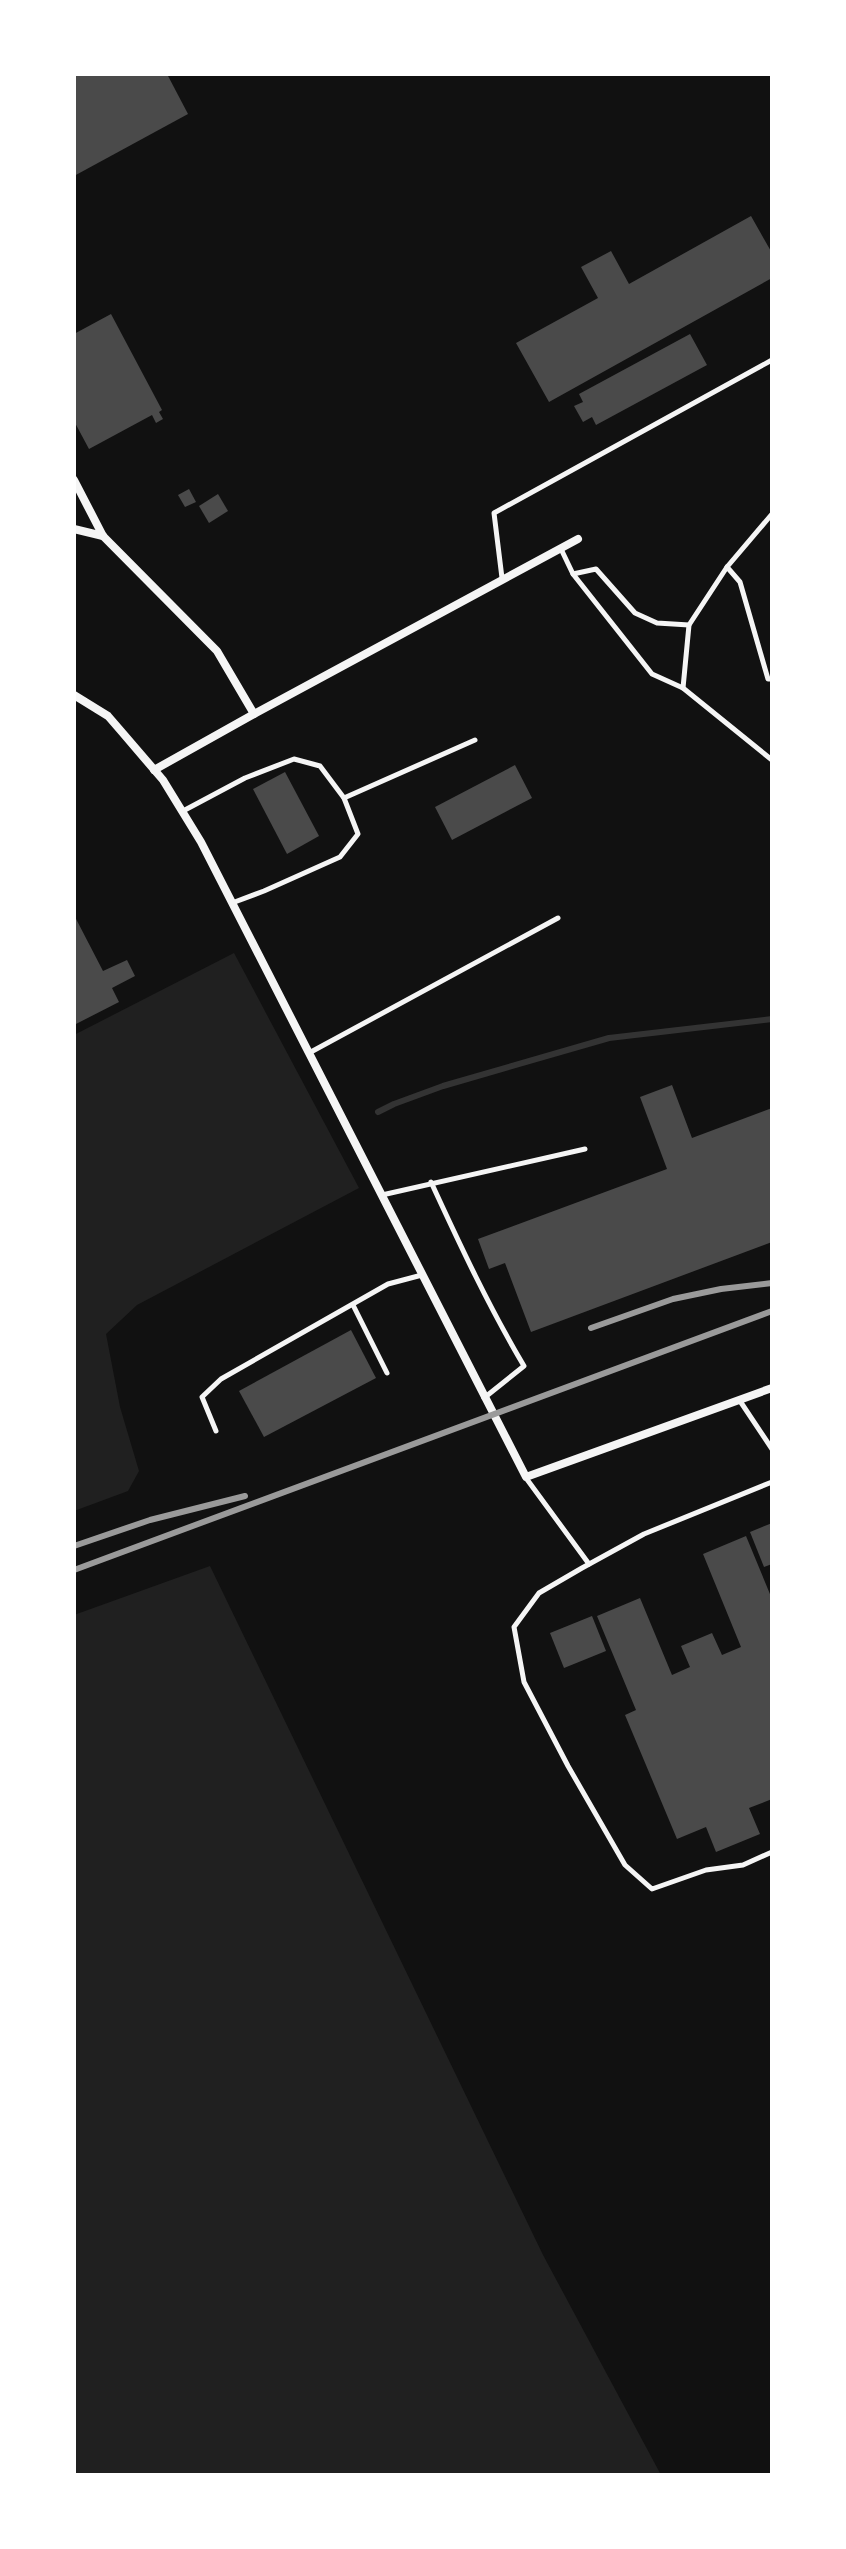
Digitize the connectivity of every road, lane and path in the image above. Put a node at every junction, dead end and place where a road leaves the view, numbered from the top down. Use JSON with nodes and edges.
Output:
{"nodes":[{"id":1,"x":772,"y":360,"type":"edge"},
{"id":2,"x":74,"y":480,"type":"edge"},
{"id":3,"x":772,"y":514,"type":"edge"},
{"id":4,"x":74,"y":529,"type":"edge"},
{"id":5,"x":103,"y":536,"type":"junction"},
{"id":6,"x":578,"y":539,"type":"dead end"},
{"id":7,"x":561,"y":548,"type":"junction"},
{"id":8,"x":727,"y":567,"type":"junction"},
{"id":9,"x":573,"y":574,"type":"junction"},
{"id":10,"x":502,"y":578,"type":"junction"},
{"id":11,"x":689,"y":625,"type":"junction"},
{"id":12,"x":772,"y":679,"type":"edge"},
{"id":13,"x":683,"y":688,"type":"junction"},
{"id":14,"x":74,"y":695,"type":"edge"},
{"id":15,"x":254,"y":714,"type":"junction"},
{"id":16,"x":475,"y":740,"type":"dead end"},
{"id":17,"x":772,"y":760,"type":"edge"},
{"id":18,"x":154,"y":770,"type":"junction"},
{"id":19,"x":344,"y":798,"type":"junction"},
{"id":20,"x":182,"y":811,"type":"junction"},
{"id":21,"x":232,"y":903,"type":"junction"},
{"id":22,"x":558,"y":918,"type":"dead end"},
{"id":23,"x":309,"y":1053,"type":"junction"},
{"id":24,"x":585,"y":1149,"type":"dead end"},
{"id":25,"x":431,"y":1182,"type":"junction"},
{"id":26,"x":382,"y":1195,"type":"junction"},
{"id":27,"x":422,"y":1275,"type":"junction"},
{"id":28,"x":353,"y":1305,"type":"junction"},
{"id":29,"x":387,"y":1373,"type":"dead end"},
{"id":30,"x":772,"y":1388,"type":"edge"},
{"id":31,"x":484,"y":1398,"type":"junction"},
{"id":32,"x":740,"y":1401,"type":"junction"},
{"id":33,"x":216,"y":1431,"type":"dead end"},
{"id":34,"x":772,"y":1449,"type":"edge"},
{"id":35,"x":526,"y":1477,"type":"junction"},
{"id":36,"x":772,"y":1482,"type":"edge"},
{"id":37,"x":589,"y":1564,"type":"junction"},
{"id":38,"x":772,"y":1852,"type":"edge"}],
"edges":[{"from":1,"to":10,"type":"lane"},
{"from":2,"to":5,"type":"street"},
{"from":3,"to":8,"type":"lane"},
{"from":4,"to":5,"type":"street"},
{"from":5,"to":15,"type":"street"},
{"from":6,"to":7,"type":"street"},
{"from":7,"to":9,"type":"lane"},
{"from":7,"to":10,"type":"street"},
{"from":8,"to":11,"type":"lane"},
{"from":8,"to":12,"type":"lane"},
{"from":9,"to":11,"type":"lane"},
{"from":9,"to":13,"type":"lane"},
{"from":10,"to":15,"type":"street"},
{"from":11,"to":13,"type":"lane"},
{"from":13,"to":17,"type":"lane"},
{"from":14,"to":18,"type":"street"},
{"from":15,"to":18,"type":"street"},
{"from":16,"to":19,"type":"lane"},
{"from":18,"to":20,"type":"street"},
{"from":19,"to":20,"type":"lane"},
{"from":19,"to":21,"type":"lane"},
{"from":20,"to":21,"type":"street"},
{"from":21,"to":23,"type":"street"},
{"from":22,"to":23,"type":"lane"},
{"from":23,"to":26,"type":"street"},
{"from":24,"to":25,"type":"lane"},
{"from":25,"to":26,"type":"lane"},
{"from":25,"to":31,"type":"lane"},
{"from":26,"to":27,"type":"street"},
{"from":27,"to":28,"type":"lane"},
{"from":27,"to":31,"type":"street"},
{"from":28,"to":29,"type":"lane"},
{"from":28,"to":33,"type":"lane"},
{"from":30,"to":32,"type":"street"},
{"from":31,"to":35,"type":"street"},
{"from":32,"to":34,"type":"lane"},
{"from":32,"to":35,"type":"street"},
{"from":35,"to":37,"type":"lane"},
{"from":36,"to":37,"type":"lane"},
{"from":37,"to":38,"type":"lane"}]}
